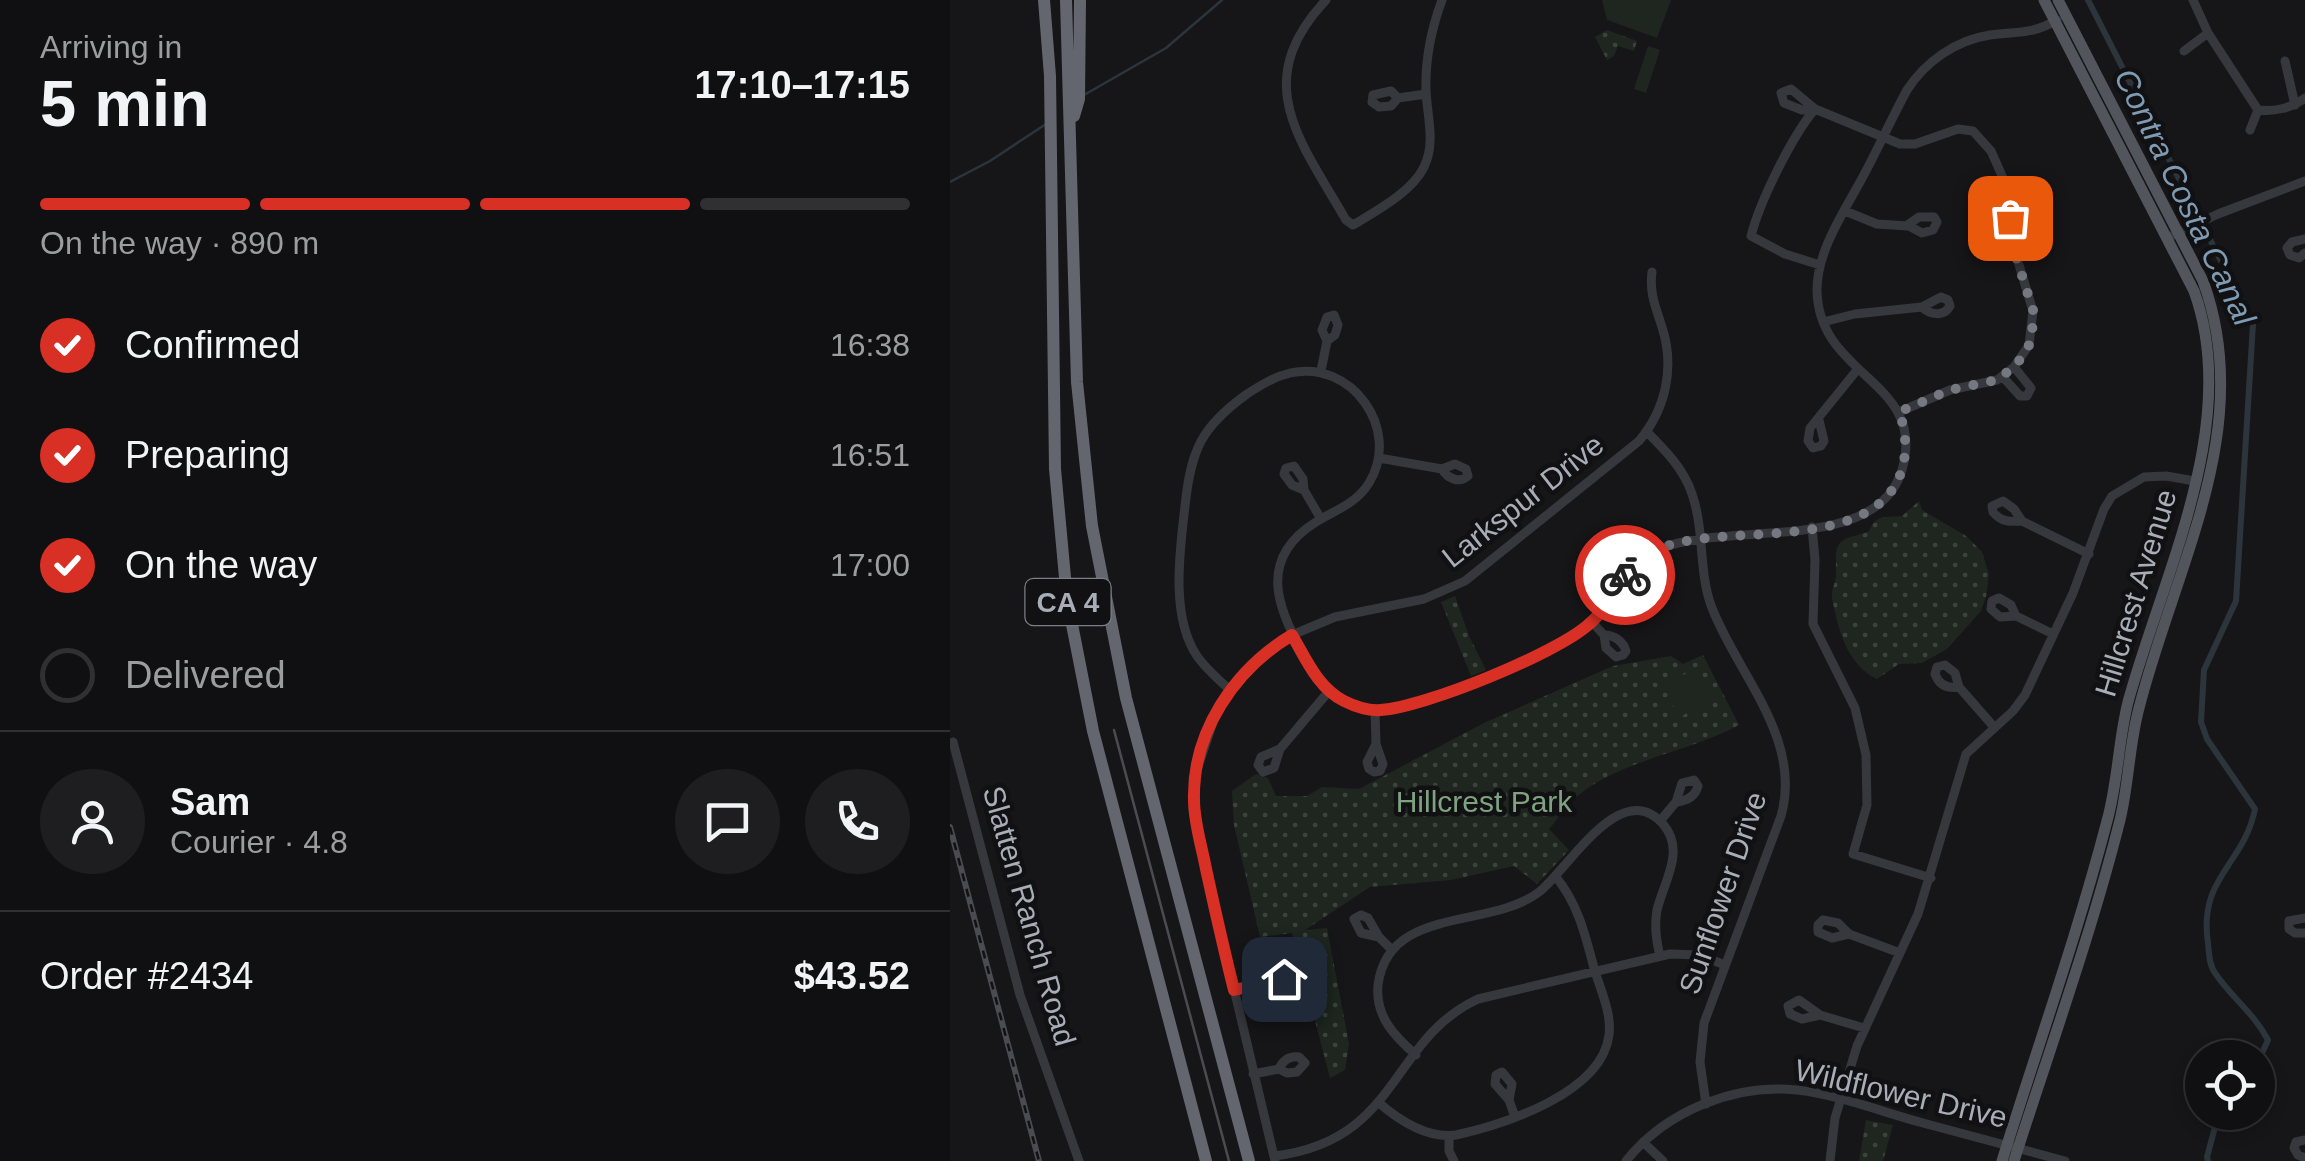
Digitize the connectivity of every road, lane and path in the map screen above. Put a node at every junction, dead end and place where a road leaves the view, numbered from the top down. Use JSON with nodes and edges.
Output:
{"nodes":[{"id":1,"x":1041,"y":0,"type":"edge"},
{"id":2,"x":1066,"y":0,"type":"edge"},
{"id":3,"x":1080,"y":0,"type":"edge"},
{"id":4,"x":1326,"y":0,"type":"edge"},
{"id":5,"x":1442,"y":0,"type":"edge"},
{"id":6,"x":2044,"y":0,"type":"edge"},
{"id":7,"x":2058,"y":0,"type":"edge"},
{"id":8,"x":2193,"y":0,"type":"edge"},
{"id":9,"x":2060,"y":19,"type":"junction"},
{"id":10,"x":2208,"y":32,"type":"junction"},
{"id":11,"x":2184,"y":51,"type":"dead end"},
{"id":12,"x":2285,"y":61,"type":"dead end"},
{"id":13,"x":1426,"y":94,"type":"junction"},
{"id":14,"x":1398,"y":98,"type":"dead end"},
{"id":15,"x":2300,"y":102,"type":"edge"},
{"id":16,"x":2258,"y":110,"type":"junction"},
{"id":17,"x":1071,"y":128,"type":"junction"},
{"id":18,"x":2250,"y":130,"type":"dead end"},
{"id":19,"x":1883,"y":138,"type":"junction"},
{"id":20,"x":2305,"y":181,"type":"edge"},
{"id":21,"x":1845,"y":211,"type":"junction"},
{"id":22,"x":1906,"y":226,"type":"dead end"},
{"id":23,"x":2173,"y":235,"type":"junction"},
{"id":24,"x":2305,"y":239,"type":"edge"},
{"id":25,"x":2305,"y":253,"type":"edge"},
{"id":26,"x":1820,"y":265,"type":"junction"},
{"id":27,"x":1652,"y":272,"type":"dead end"},
{"id":28,"x":1922,"y":307,"type":"dead end"},
{"id":29,"x":1823,"y":322,"type":"junction"},
{"id":30,"x":1327,"y":341,"type":"dead end"},
{"id":31,"x":2014,"y":367,"type":"junction"},
{"id":32,"x":1858,"y":370,"type":"junction"},
{"id":33,"x":1321,"y":372,"type":"junction"},
{"id":34,"x":2003,"y":377,"type":"junction"},
{"id":35,"x":1899,"y":412,"type":"junction"},
{"id":36,"x":1819,"y":420,"type":"dead end"},
{"id":37,"x":1647,"y":432,"type":"junction"},
{"id":38,"x":1379,"y":458,"type":"junction"},
{"id":39,"x":1442,"y":469,"type":"dead end"},
{"id":40,"x":2195,"y":482,"type":"junction"},
{"id":41,"x":1304,"y":490,"type":"dead end"},
{"id":42,"x":1320,"y":520,"type":"junction"},
{"id":43,"x":2022,"y":520,"type":"dead end"},
{"id":44,"x":1812,"y":527,"type":"junction"},
{"id":45,"x":1700,"y":539,"type":"junction"},
{"id":46,"x":2090,"y":554,"type":"junction"},
{"id":47,"x":2016,"y":616,"type":"dead end"},
{"id":48,"x":1592,"y":622,"type":"junction"},
{"id":49,"x":2053,"y":634,"type":"junction"},
{"id":50,"x":1292,"y":635,"type":"junction"},
{"id":51,"x":1604,"y":636,"type":"dead end"},
{"id":52,"x":1959,"y":687,"type":"dead end"},
{"id":53,"x":1230,"y":690,"type":"junction"},
{"id":54,"x":1329,"y":691,"type":"junction"},
{"id":55,"x":1376,"y":710,"type":"junction"},
{"id":56,"x":1994,"y":727,"type":"junction"},
{"id":57,"x":953,"y":742,"type":"dead end"},
{"id":58,"x":1376,"y":744,"type":"dead end"},
{"id":59,"x":1280,"y":749,"type":"dead end"},
{"id":60,"x":1676,"y":802,"type":"dead end"},
{"id":61,"x":1660,"y":821,"type":"junction"},
{"id":62,"x":1556,"y":876,"type":"junction"},
{"id":63,"x":1931,"y":878,"type":"junction"},
{"id":64,"x":2086,"y":888,"type":"junction"},
{"id":65,"x":2305,"y":918,"type":"edge"},
{"id":66,"x":2086,"y":933,"type":"junction"},
{"id":67,"x":2305,"y":933,"type":"edge"},
{"id":68,"x":1849,"y":934,"type":"dead end"},
{"id":69,"x":1379,"y":937,"type":"dead end"},
{"id":70,"x":1392,"y":950,"type":"junction"},
{"id":71,"x":1900,"y":953,"type":"junction"},
{"id":72,"x":1660,"y":956,"type":"junction"},
{"id":73,"x":1725,"y":965,"type":"junction"},
{"id":74,"x":1596,"y":973,"type":"junction"},
{"id":75,"x":1258,"y":985,"type":"dead end"},
{"id":76,"x":1234,"y":990,"type":"junction"},
{"id":77,"x":1820,"y":1015,"type":"dead end"},
{"id":78,"x":1864,"y":1028,"type":"junction"},
{"id":79,"x":1416,"y":1055,"type":"junction"},
{"id":80,"x":1279,"y":1069,"type":"dead end"},
{"id":81,"x":1253,"y":1074,"type":"junction"},
{"id":82,"x":1509,"y":1100,"type":"dead end"},
{"id":83,"x":1841,"y":1100,"type":"junction"},
{"id":84,"x":1379,"y":1103,"type":"junction"},
{"id":85,"x":1706,"y":1104,"type":"junction"},
{"id":86,"x":1515,"y":1117,"type":"junction"},
{"id":87,"x":1448,"y":1136,"type":"junction"},
{"id":88,"x":2305,"y":1140,"type":"edge"},
{"id":89,"x":1643,"y":1142,"type":"junction"},
{"id":90,"x":2013,"y":1152,"type":"edge"},
{"id":91,"x":1452,"y":1156,"type":"edge"},
{"id":92,"x":1274,"y":1158,"type":"edge"},
{"id":93,"x":2305,"y":1158,"type":"edge"},
{"id":94,"x":1079,"y":1161,"type":"edge"},
{"id":95,"x":1206,"y":1161,"type":"edge"},
{"id":96,"x":1249,"y":1161,"type":"edge"},
{"id":97,"x":1441,"y":1161,"type":"edge"},
{"id":98,"x":1626,"y":1161,"type":"edge"},
{"id":99,"x":1662,"y":1161,"type":"edge"},
{"id":100,"x":1830,"y":1161,"type":"edge"},
{"id":101,"x":2002,"y":1161,"type":"edge"},
{"id":102,"x":2065,"y":1161,"type":"edge"}],
"edges":[{"from":1,"to":95,"type":"highway","number":"CA 4"},
{"from":2,"to":17,"type":"highway","number":"CA 4"},
{"from":3,"to":17,"type":"highway"},
{"from":4,"to":13,"type":"street"},
{"from":5,"to":13,"type":"street"},
{"from":6,"to":9,"type":"main road","name":"Hillcrest Avenue"},
{"from":7,"to":9,"type":"main road","name":"Hillcrest Avenue"},
{"from":8,"to":10,"type":"street"},
{"from":9,"to":19,"type":"street"},
{"from":9,"to":23,"type":"main road","name":"Hillcrest Avenue"},
{"from":10,"to":11,"type":"street"},
{"from":10,"to":16,"type":"street"},
{"from":12,"to":15,"type":"street"},
{"from":13,"to":14,"type":"street"},
{"from":15,"to":16,"type":"street"},
{"from":16,"to":18,"type":"street"},
{"from":17,"to":96,"type":"highway","number":"CA 4"},
{"from":19,"to":21,"type":"street"},
{"from":19,"to":26,"type":"street"},
{"from":19,"to":31,"type":"street"},
{"from":20,"to":23,"type":"street"},
{"from":21,"to":22,"type":"street"},
{"from":21,"to":26,"type":"street"},
{"from":23,"to":40,"type":"main road","name":"Hillcrest Avenue"},
{"from":23,"to":66,"type":"main road","name":"Hillcrest Avenue"},
{"from":24,"to":25,"type":"street"},
{"from":26,"to":29,"type":"street"},
{"from":27,"to":37,"type":"street","name":"Larkspur Drive"},
{"from":28,"to":29,"type":"street"},
{"from":29,"to":32,"type":"street"},
{"from":30,"to":33,"type":"street"},
{"from":31,"to":34,"type":"street"},
{"from":31,"to":34,"type":"street"},
{"from":32,"to":35,"type":"street"},
{"from":32,"to":36,"type":"street"},
{"from":33,"to":38,"type":"street"},
{"from":33,"to":53,"type":"street"},
{"from":34,"to":35,"type":"street"},
{"from":35,"to":44,"type":"street"},
{"from":37,"to":45,"type":"street","name":"Sunflower Drive"},
{"from":37,"to":50,"type":"street","name":"Larkspur Drive"},
{"from":38,"to":39,"type":"street"},
{"from":38,"to":42,"type":"street"},
{"from":40,"to":46,"type":"street"},
{"from":40,"to":64,"type":"main road","name":"Hillcrest Avenue"},
{"from":41,"to":42,"type":"street"},
{"from":42,"to":50,"type":"street"},
{"from":43,"to":46,"type":"street"},
{"from":44,"to":45,"type":"street"},
{"from":44,"to":63,"type":"street"},
{"from":45,"to":48,"type":"street"},
{"from":45,"to":73,"type":"street","name":"Sunflower Drive"},
{"from":46,"to":49,"type":"street"},
{"from":47,"to":49,"type":"street"},
{"from":48,"to":51,"type":"street"},
{"from":48,"to":55,"type":"street"},
{"from":49,"to":56,"type":"street"},
{"from":50,"to":53,"type":"street","name":"Larkspur Drive"},
{"from":50,"to":54,"type":"street"},
{"from":52,"to":56,"type":"street"},
{"from":53,"to":76,"type":"street","name":"Larkspur Drive"},
{"from":54,"to":55,"type":"street"},
{"from":54,"to":59,"type":"street"},
{"from":55,"to":58,"type":"street"},
{"from":56,"to":63,"type":"street"},
{"from":57,"to":94,"type":"street","name":"Slatten Ranch Road"},
{"from":60,"to":61,"type":"street"},
{"from":61,"to":62,"type":"street"},
{"from":61,"to":72,"type":"street"},
{"from":62,"to":70,"type":"street"},
{"from":62,"to":74,"type":"street"},
{"from":63,"to":71,"type":"street"},
{"from":64,"to":66,"type":"main road"},
{"from":64,"to":90,"type":"main road","name":"Hillcrest Avenue"},
{"from":65,"to":67,"type":"street"},
{"from":66,"to":90,"type":"main road","name":"Hillcrest Avenue"},
{"from":68,"to":71,"type":"street"},
{"from":69,"to":70,"type":"street"},
{"from":70,"to":79,"type":"street"},
{"from":71,"to":78,"type":"street"},
{"from":72,"to":73,"type":"street"},
{"from":72,"to":74,"type":"street"},
{"from":73,"to":85,"type":"street","name":"Sunflower Drive"},
{"from":74,"to":79,"type":"street"},
{"from":74,"to":86,"type":"street"},
{"from":75,"to":76,"type":"street"},
{"from":76,"to":81,"type":"street","name":"Larkspur Drive"},
{"from":77,"to":78,"type":"street"},
{"from":78,"to":83,"type":"street"},
{"from":79,"to":84,"type":"street"},
{"from":80,"to":81,"type":"street"},
{"from":81,"to":92,"type":"street","name":"Larkspur Drive"},
{"from":82,"to":86,"type":"street"},
{"from":83,"to":85,"type":"street","name":"Wildflower Drive"},
{"from":83,"to":90,"type":"street","name":"Wildflower Drive"},
{"from":83,"to":100,"type":"street"},
{"from":84,"to":87,"type":"street"},
{"from":84,"to":92,"type":"street"},
{"from":85,"to":89,"type":"street","name":"Wildflower Drive"},
{"from":86,"to":87,"type":"street"},
{"from":87,"to":91,"type":"street"},
{"from":88,"to":93,"type":"street"},
{"from":89,"to":98,"type":"street","name":"Wildflower Drive"},
{"from":89,"to":99,"type":"street"},
{"from":90,"to":101,"type":"main road","name":"Hillcrest Avenue"},
{"from":90,"to":102,"type":"street","name":"Wildflower Drive"},
{"from":91,"to":97,"type":"street"}]}
